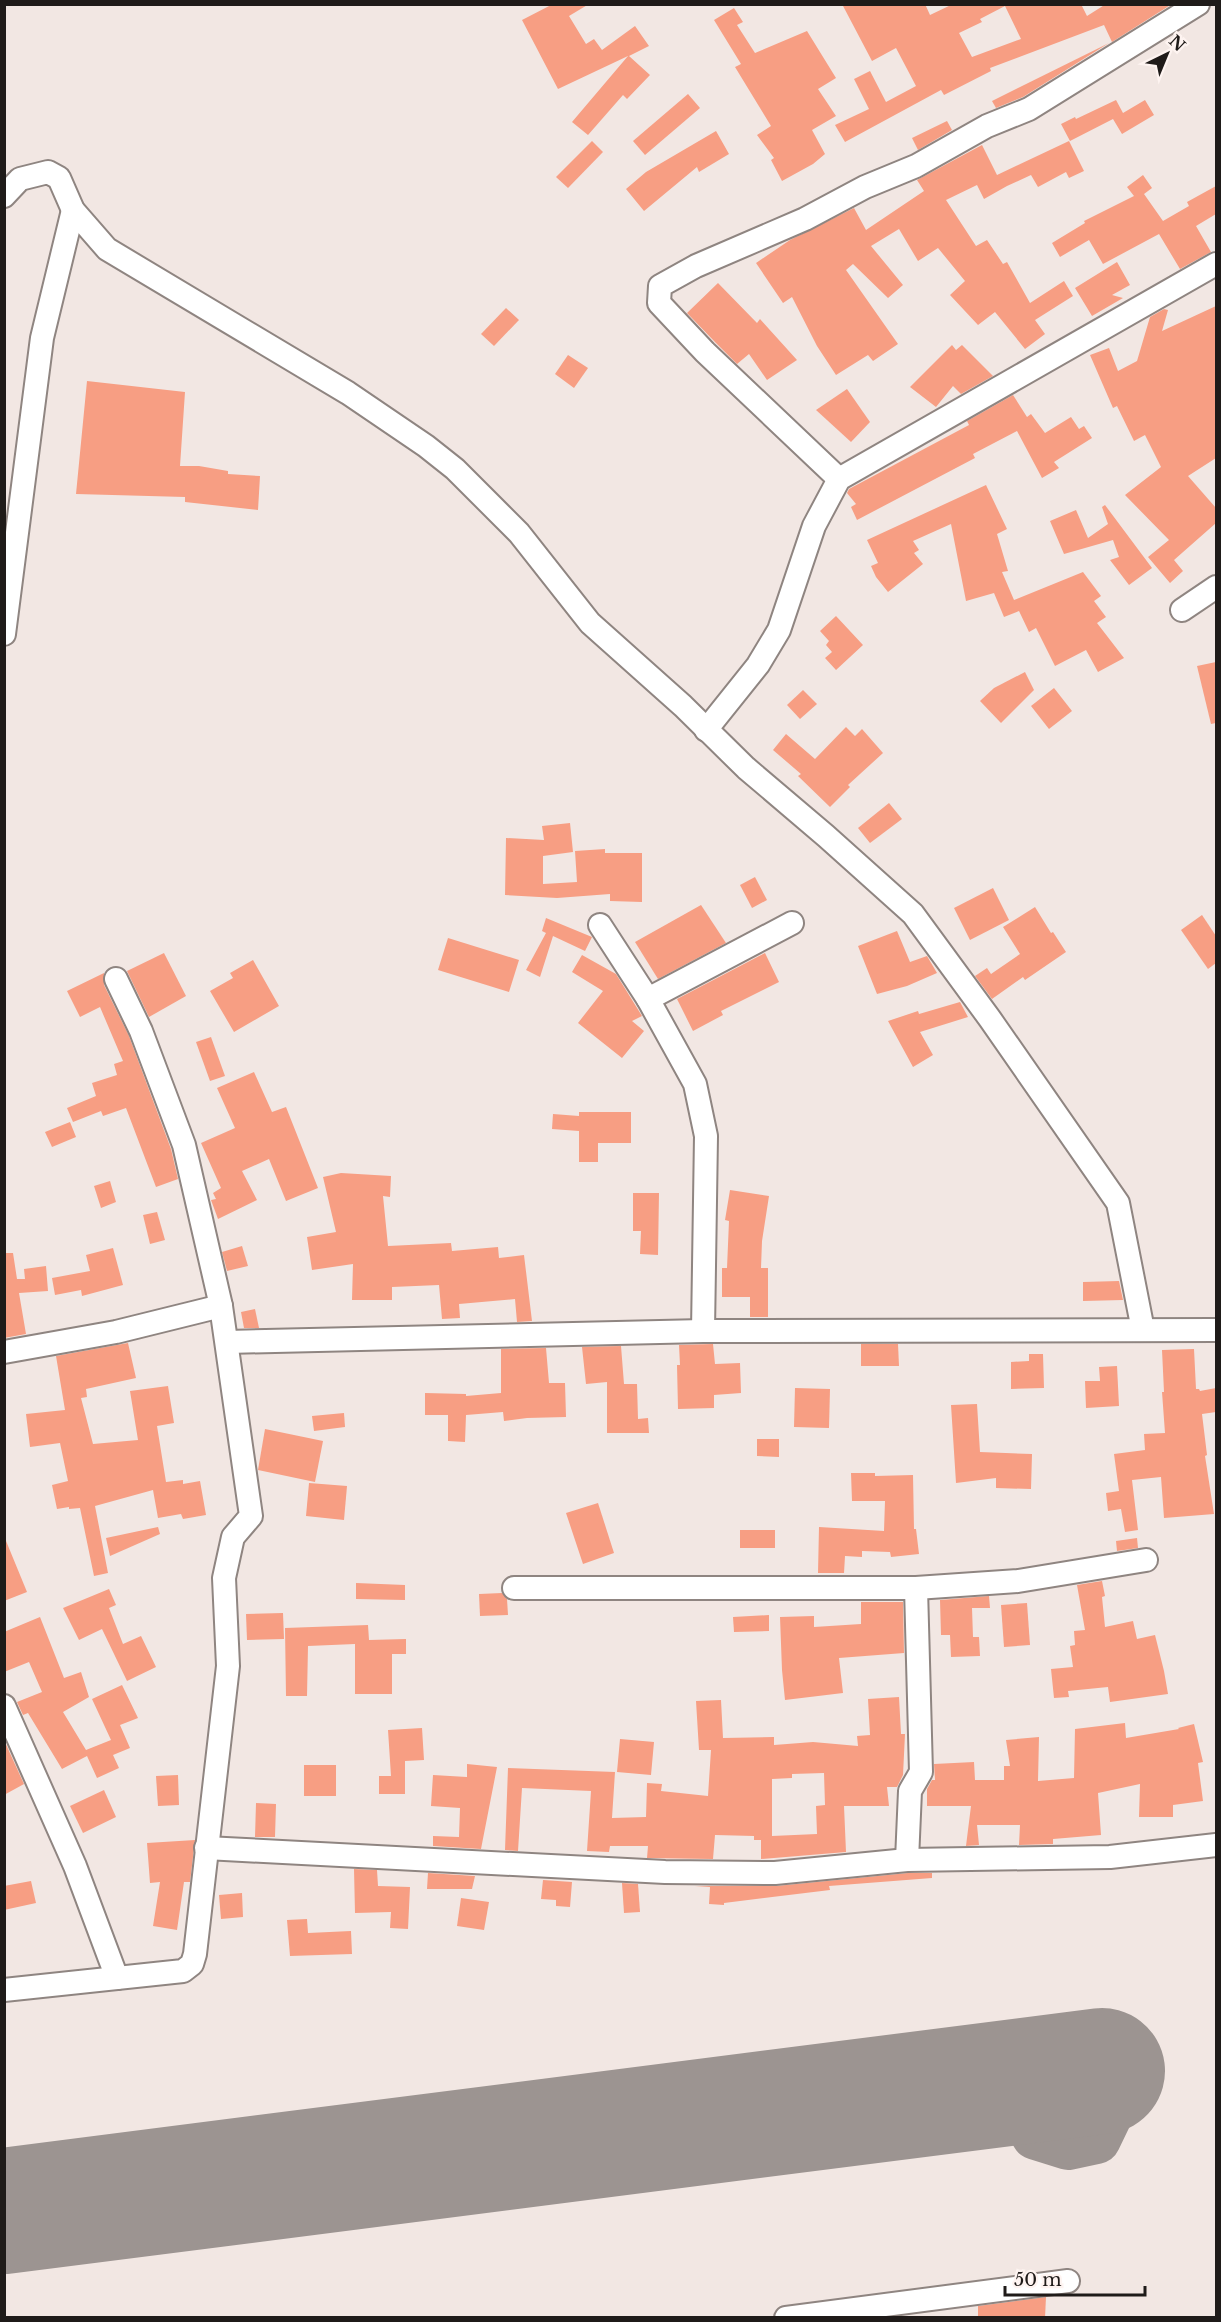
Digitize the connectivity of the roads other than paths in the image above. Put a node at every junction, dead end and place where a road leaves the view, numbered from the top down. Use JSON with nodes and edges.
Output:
{"nodes":[{"id":1,"x":1198,"y":4,"type":"edge"},
{"id":2,"x":4,"y":196,"type":"edge"},
{"id":3,"x":73,"y":210,"type":"junction"},
{"id":4,"x":1216,"y":264,"type":"edge"},
{"id":5,"x":839,"y":479,"type":"junction"},
{"id":6,"x":1216,"y":587,"type":"edge"},
{"id":7,"x":1182,"y":610,"type":"dead end"},
{"id":8,"x":4,"y":634,"type":"edge"},
{"id":9,"x":706,"y":730,"type":"junction"},
{"id":10,"x":792,"y":923,"type":"dead end"},
{"id":11,"x":600,"y":925,"type":"dead end"},
{"id":12,"x":116,"y":979,"type":"dead end"},
{"id":13,"x":648,"y":999,"type":"junction"},
{"id":14,"x":221,"y":1306,"type":"junction"},
{"id":15,"x":1143,"y":1330,"type":"junction"},
{"id":16,"x":1216,"y":1330,"type":"edge"},
{"id":17,"x":703,"y":1331,"type":"junction"},
{"id":18,"x":226,"y":1342,"type":"junction"},
{"id":19,"x":4,"y":1352,"type":"edge"},
{"id":20,"x":1146,"y":1560,"type":"dead end"},
{"id":21,"x":514,"y":1588,"type":"dead end"},
{"id":22,"x":916,"y":1588,"type":"junction"},
{"id":23,"x":4,"y":1706,"type":"edge"},
{"id":24,"x":1216,"y":1845,"type":"edge"},
{"id":25,"x":206,"y":1848,"type":"junction"},
{"id":26,"x":907,"y":1860,"type":"junction"},
{"id":27,"x":117,"y":1978,"type":"junction"},
{"id":28,"x":4,"y":1990,"type":"edge"},
{"id":29,"x":1068,"y":2281,"type":"dead end"},
{"id":30,"x":786,"y":2318,"type":"edge"}],
"edges":[{"from":1,"to":5,"type":"street"},
{"from":2,"to":3,"type":"street"},
{"from":3,"to":8,"type":"street"},
{"from":3,"to":9,"type":"street"},
{"from":4,"to":5,"type":"street"},
{"from":5,"to":9,"type":"street"},
{"from":6,"to":7,"type":"street"},
{"from":9,"to":15,"type":"street"},
{"from":10,"to":13,"type":"street"},
{"from":11,"to":13,"type":"street"},
{"from":12,"to":14,"type":"street"},
{"from":13,"to":17,"type":"street"},
{"from":14,"to":18,"type":"street"},
{"from":14,"to":19,"type":"street"},
{"from":15,"to":16,"type":"street"},
{"from":15,"to":17,"type":"street"},
{"from":17,"to":18,"type":"street"},
{"from":18,"to":25,"type":"street"},
{"from":20,"to":22,"type":"street"},
{"from":21,"to":22,"type":"street"},
{"from":22,"to":26,"type":"street"},
{"from":23,"to":27,"type":"street"},
{"from":24,"to":26,"type":"street"},
{"from":25,"to":26,"type":"street"},
{"from":25,"to":27,"type":"street"},
{"from":27,"to":28,"type":"street"},
{"from":29,"to":30,"type":"street"}]}
